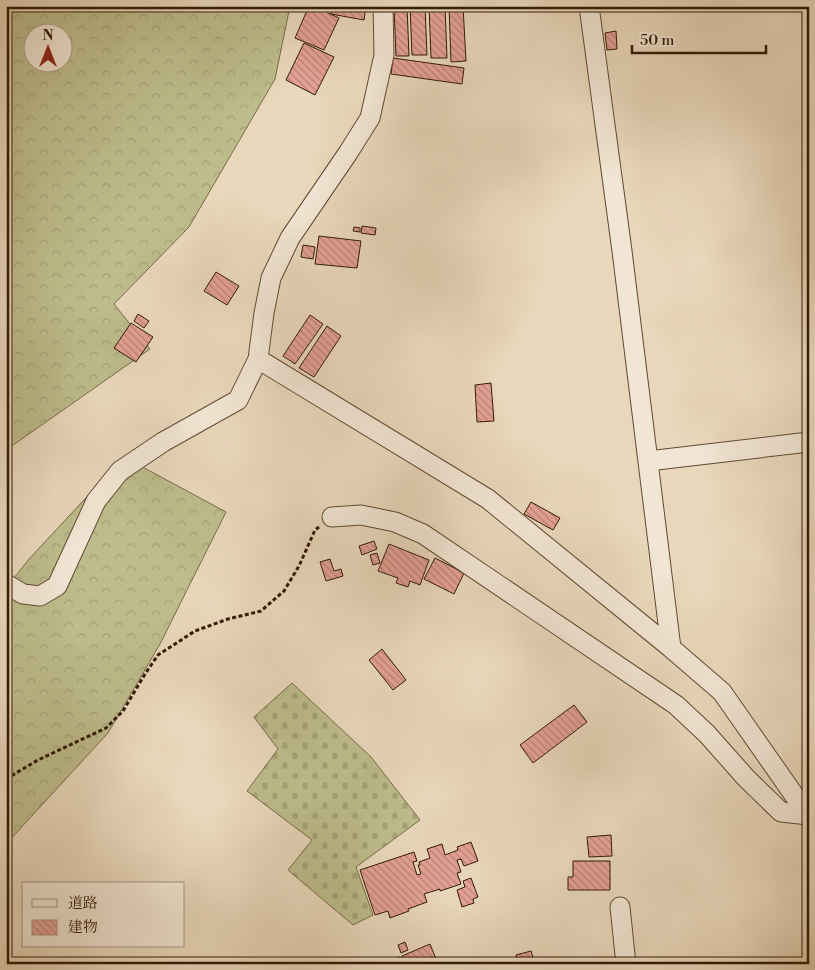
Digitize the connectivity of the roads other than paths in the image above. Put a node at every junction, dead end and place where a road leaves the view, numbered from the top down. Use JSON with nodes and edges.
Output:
{"nodes":[{"id":1,"x":383,"y":6,"type":"edge"},
{"id":2,"x":589,"y":6,"type":"edge"},
{"id":3,"x":258,"y":359,"type":"junction"},
{"id":4,"x":809,"y":442,"type":"edge"},
{"id":5,"x":648,"y":461,"type":"junction"},
{"id":6,"x":332,"y":517,"type":"road end"},
{"id":7,"x":6,"y":584,"type":"edge"},
{"id":8,"x":671,"y":648,"type":"junction"},
{"id":9,"x":808,"y":815,"type":"edge"},
{"id":10,"x":620,"y":907,"type":"dead end"},
{"id":11,"x":626,"y":964,"type":"edge"}],
"edges":[{"from":1,"to":3,"type":"street"},
{"from":2,"to":5,"type":"street"},
{"from":3,"to":7,"type":"street"},
{"from":3,"to":8,"type":"street"},
{"from":4,"to":5,"type":"street"},
{"from":5,"to":8,"type":"street"},
{"from":6,"to":9,"type":"street"},
{"from":8,"to":9,"type":"street"},
{"from":10,"to":11,"type":"street"}]}
